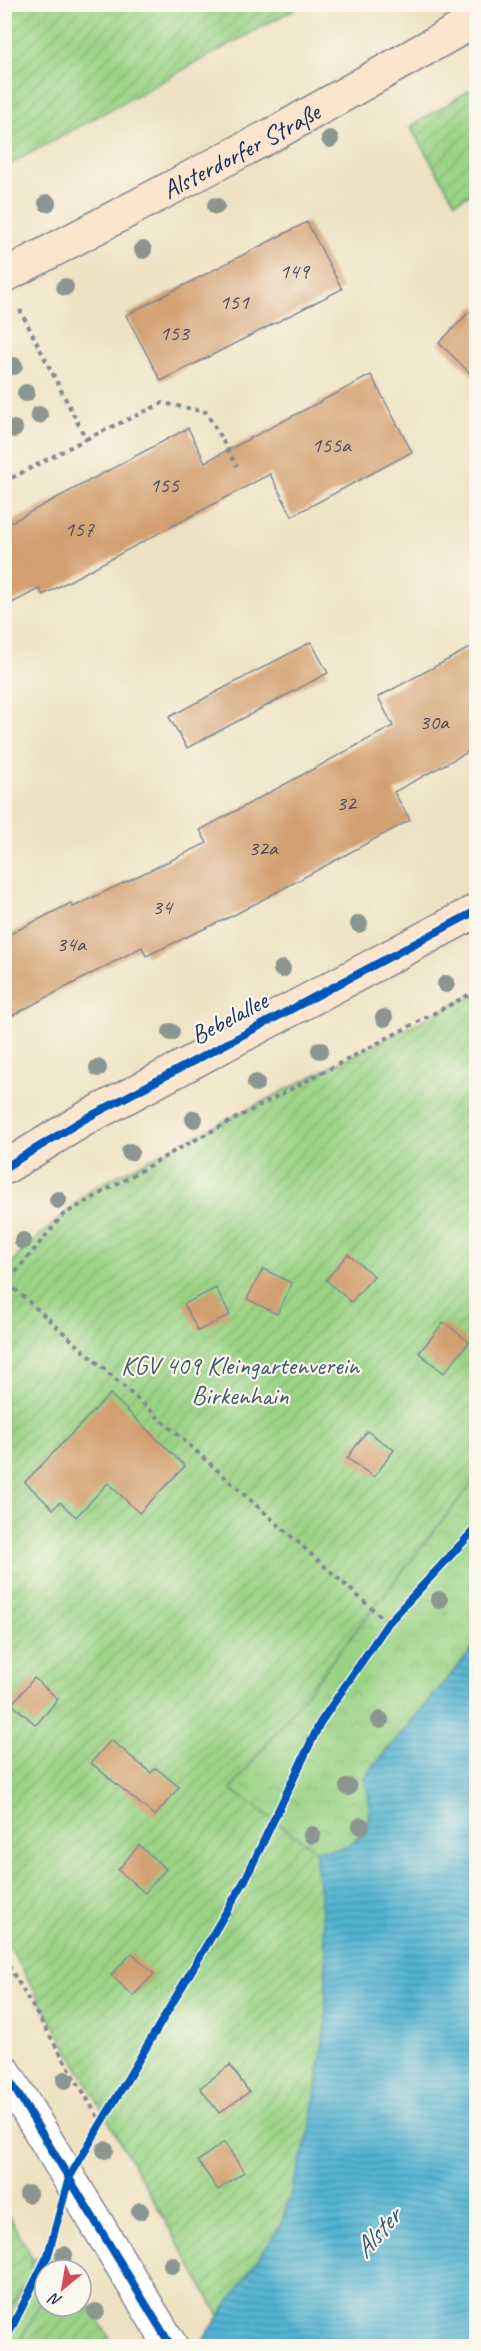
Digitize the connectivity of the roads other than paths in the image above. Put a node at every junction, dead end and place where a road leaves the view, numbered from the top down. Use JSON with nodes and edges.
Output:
{"nodes":[{"id":1,"x":477,"y":20,"type":"edge"},
{"id":2,"x":10,"y":288,"type":"edge"},
{"id":3,"x":477,"y":911,"type":"edge"},
{"id":4,"x":4,"y":1168,"type":"edge"},
{"id":5,"x":4,"y":2071,"type":"edge"},
{"id":6,"x":170,"y":2344,"type":"edge"}],
"edges":[{"from":1,"to":2,"type":"street","name":"Alsterdorfer Straße"},
{"from":3,"to":4,"type":"street","name":"Bebelallee"},
{"from":5,"to":6,"type":"street"}]}
